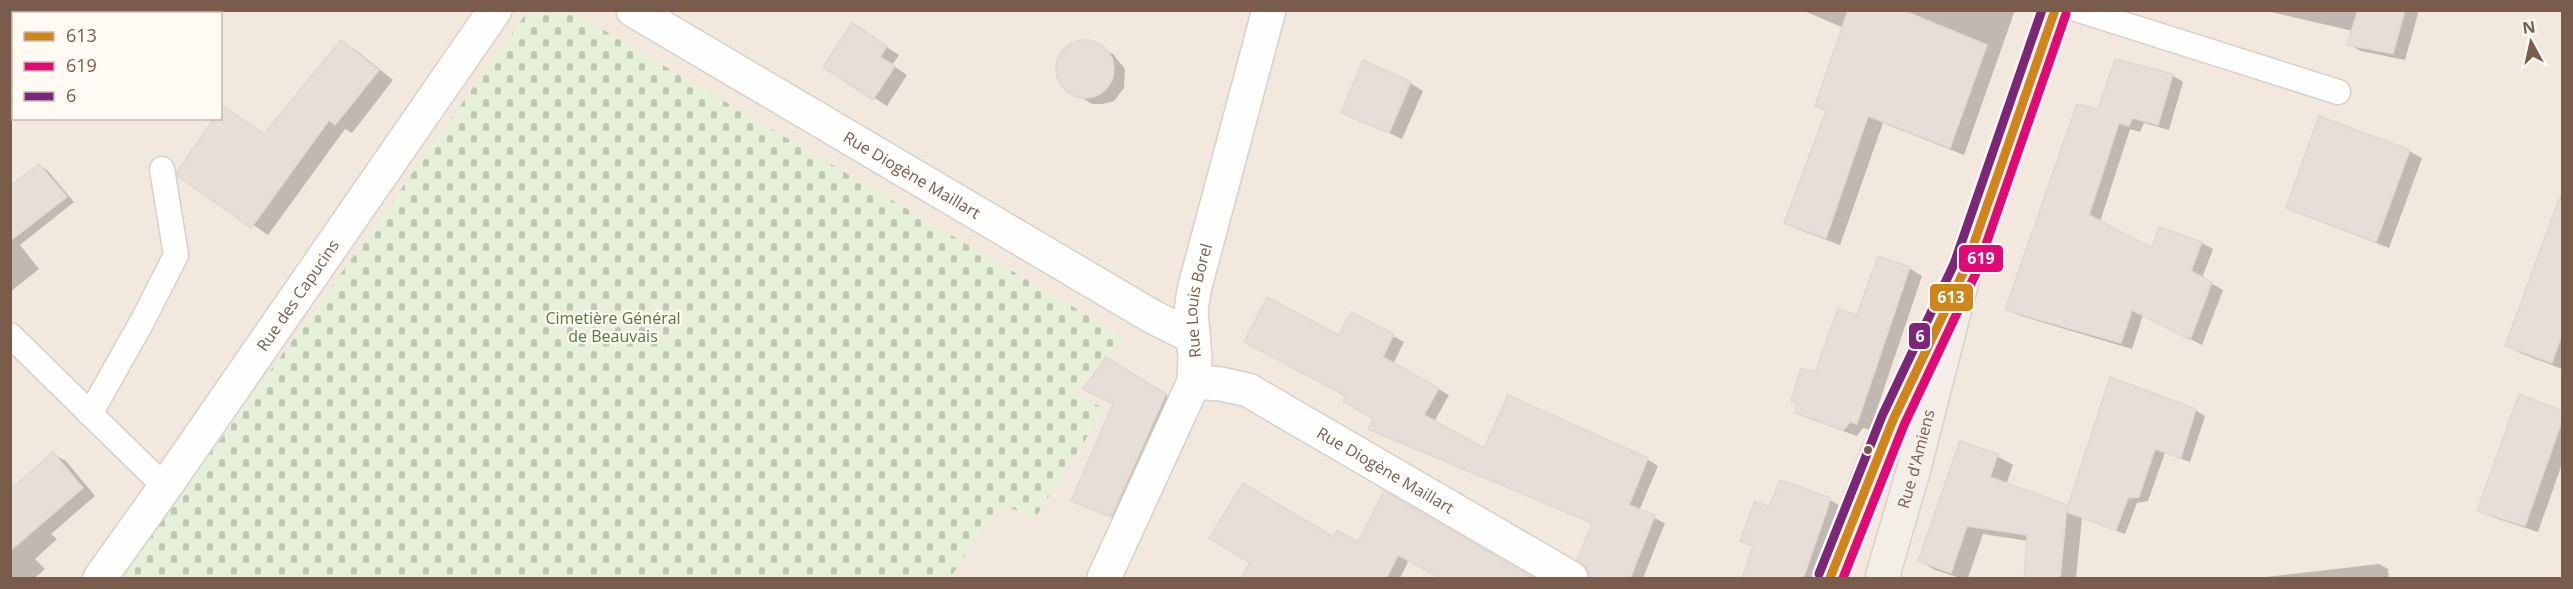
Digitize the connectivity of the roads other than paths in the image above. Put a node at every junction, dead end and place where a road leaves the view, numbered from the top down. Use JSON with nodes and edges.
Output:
{"nodes":[{"id":1,"x":495,"y":10,"type":"edge"},
{"id":2,"x":633,"y":10,"type":"edge"},
{"id":3,"x":1269,"y":10,"type":"edge"},
{"id":4,"x":2055,"y":10,"type":"edge"},
{"id":5,"x":2079,"y":10,"type":"edge"},
{"id":6,"x":2338,"y":92,"type":"dead end"},
{"id":7,"x":162,"y":170,"type":"dead end"},
{"id":8,"x":1965,"y":268,"type":"junction"},
{"id":9,"x":10,"y":335,"type":"edge"},
{"id":10,"x":1191,"y":336,"type":"junction"},
{"id":11,"x":1194,"y":382,"type":"junction"},
{"id":12,"x":90,"y":414,"type":"junction"},
{"id":13,"x":165,"y":487,"type":"junction"},
{"id":14,"x":100,"y":579,"type":"edge"},
{"id":15,"x":1104,"y":579,"type":"edge"},
{"id":16,"x":1571,"y":579,"type":"edge"},
{"id":17,"x":1830,"y":579,"type":"edge"},
{"id":18,"x":1882,"y":579,"type":"edge"}],
"edges":[{"from":1,"to":13,"type":"street","name":"Rue des Capucins"},
{"from":2,"to":10,"type":"street","name":"Rue Diogène Maillart"},
{"from":3,"to":10,"type":"street","name":"Rue Louis Borel"},
{"from":4,"to":8,"type":"main road","name":"Rue d'Amiens"},
{"from":5,"to":6,"type":"lane"},
{"from":7,"to":12,"type":"lane"},
{"from":8,"to":17,"type":"main road","name":"Rue d'Amiens"},
{"from":8,"to":18,"type":"main road","name":"Rue d'Amiens"},
{"from":9,"to":12,"type":"lane"},
{"from":10,"to":11,"type":"street","name":"Rue Louis Borel"},
{"from":11,"to":15,"type":"street","name":"Rue Louis Borel"},
{"from":11,"to":16,"type":"street","name":"Rue Diogène Maillart"},
{"from":12,"to":13,"type":"lane"},
{"from":13,"to":14,"type":"street","name":"Rue des Capucins"}]}
